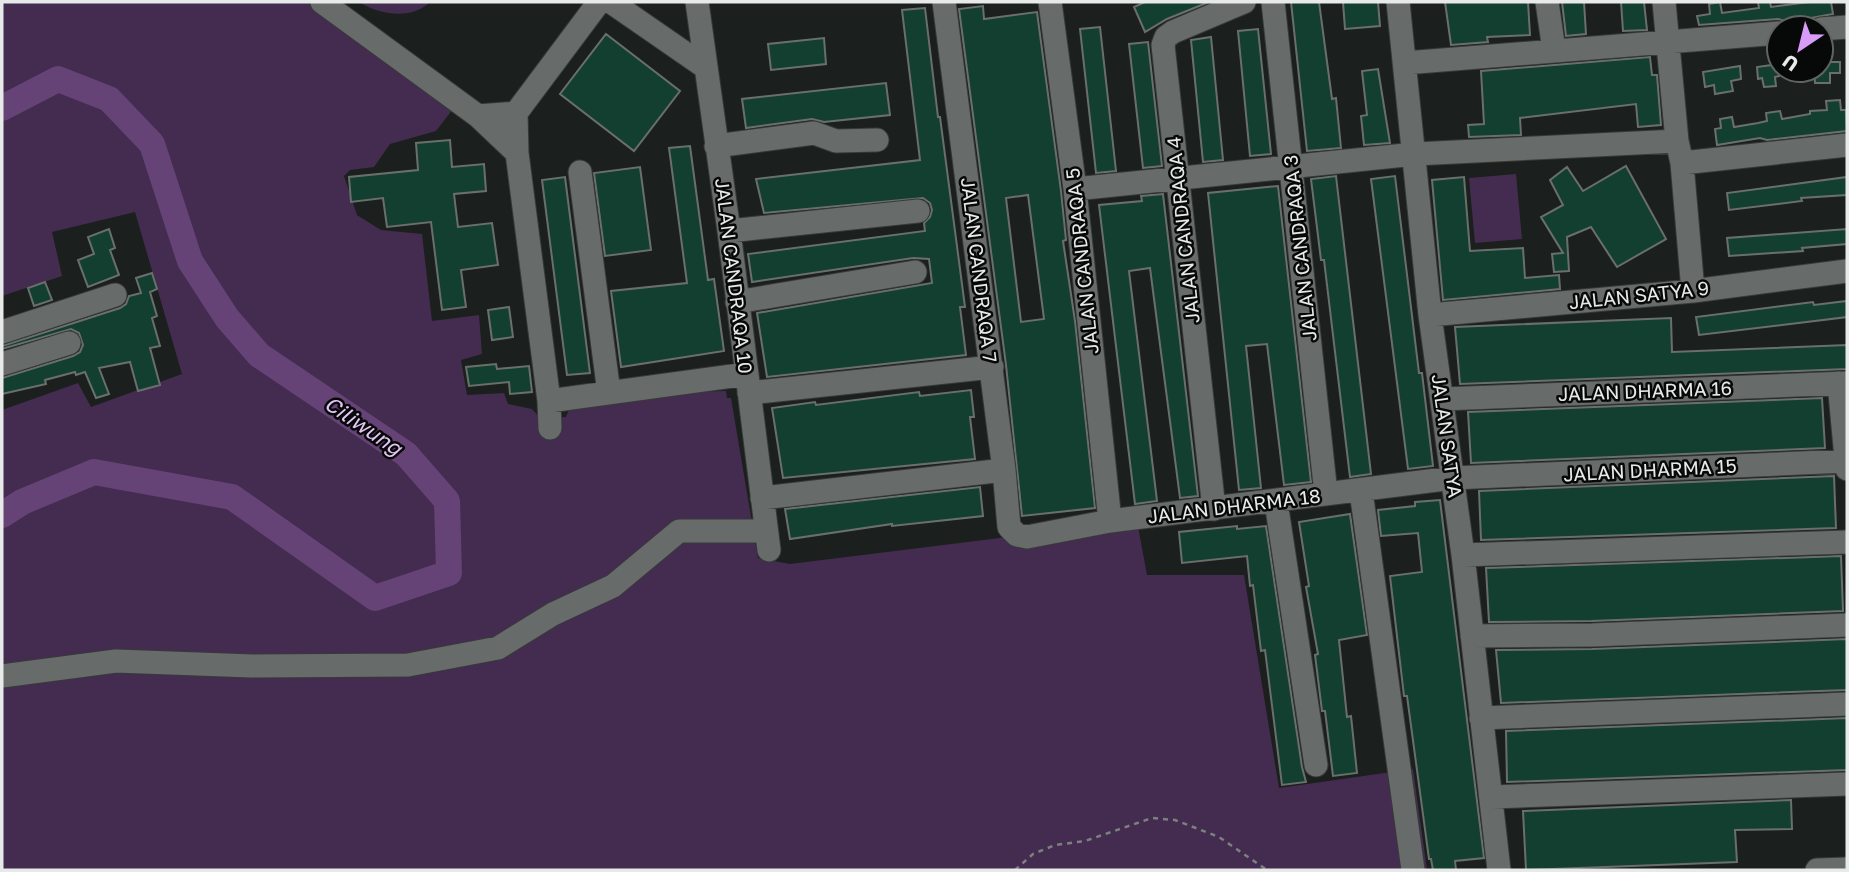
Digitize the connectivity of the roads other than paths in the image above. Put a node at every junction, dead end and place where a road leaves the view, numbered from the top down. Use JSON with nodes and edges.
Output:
{"nodes":[{"id":1,"x":322,"y":2,"type":"edge"},
{"id":2,"x":599,"y":2,"type":"edge"},
{"id":3,"x":611,"y":2,"type":"edge"},
{"id":4,"x":697,"y":2,"type":"edge"},
{"id":5,"x":944,"y":2,"type":"edge"},
{"id":6,"x":1050,"y":2,"type":"edge"},
{"id":7,"x":1244,"y":2,"type":"edge"},
{"id":8,"x":1273,"y":2,"type":"edge"},
{"id":9,"x":1398,"y":2,"type":"edge"},
{"id":10,"x":1547,"y":2,"type":"edge"},
{"id":11,"x":1664,"y":2,"type":"edge"},
{"id":12,"x":1765,"y":34,"type":"edge"},
{"id":13,"x":1667,"y":42,"type":"junction"},
{"id":14,"x":1554,"y":50,"type":"junction"},
{"id":15,"x":1405,"y":63,"type":"junction"},
{"id":16,"x":705,"y":67,"type":"junction"},
{"id":17,"x":516,"y":113,"type":"junction"},
{"id":18,"x":478,"y":116,"type":"junction"},
{"id":19,"x":877,"y":140,"type":"dead end"},
{"id":20,"x":1847,"y":145,"type":"edge"},
{"id":21,"x":716,"y":146,"type":"junction"},
{"id":22,"x":1679,"y":152,"type":"junction"},
{"id":23,"x":517,"y":153,"type":"junction"},
{"id":24,"x":1415,"y":154,"type":"junction"},
{"id":25,"x":1291,"y":166,"type":"junction"},
{"id":26,"x":580,"y":172,"type":"dead end"},
{"id":27,"x":1178,"y":177,"type":"junction"},
{"id":28,"x":1075,"y":189,"type":"junction"},
{"id":29,"x":918,"y":211,"type":"dead end"},
{"id":30,"x":729,"y":230,"type":"junction"},
{"id":31,"x":1847,"y":271,"type":"edge"},
{"id":32,"x":915,"y":272,"type":"dead end"},
{"id":33,"x":1693,"y":291,"type":"junction"},
{"id":34,"x":115,"y":295,"type":"dead end"},
{"id":35,"x":737,"y":302,"type":"junction"},
{"id":36,"x":1430,"y":315,"type":"junction"},
{"id":37,"x":2,"y":332,"type":"edge"},
{"id":38,"x":69,"y":343,"type":"dead end"},
{"id":39,"x":2,"y":364,"type":"edge"},
{"id":40,"x":992,"y":367,"type":"junction"},
{"id":41,"x":1843,"y":383,"type":"edge"},
{"id":42,"x":748,"y":384,"type":"junction"},
{"id":43,"x":609,"y":393,"type":"junction"},
{"id":44,"x":1442,"y":399,"type":"junction"},
{"id":45,"x":549,"y":401,"type":"junction"},
{"id":46,"x":550,"y":428,"type":"dead end"},
{"id":47,"x":1847,"y":461,"type":"edge"},
{"id":48,"x":1847,"y":469,"type":"edge"},
{"id":49,"x":1004,"y":470,"type":"junction"},
{"id":50,"x":1452,"y":478,"type":"junction"},
{"id":51,"x":1361,"y":491,"type":"junction"},
{"id":52,"x":1326,"y":494,"type":"junction"},
{"id":53,"x":762,"y":498,"type":"junction"},
{"id":54,"x":1276,"y":502,"type":"junction"},
{"id":55,"x":1214,"y":509,"type":"junction"},
{"id":56,"x":1110,"y":521,"type":"junction"},
{"id":57,"x":1017,"y":535,"type":"joint"},
{"id":58,"x":1847,"y":542,"type":"edge"},
{"id":59,"x":1463,"y":555,"type":"junction"},
{"id":60,"x":1847,"y":625,"type":"edge"},
{"id":61,"x":1472,"y":636,"type":"junction"},
{"id":62,"x":2,"y":676,"type":"edge"},
{"id":63,"x":1847,"y":704,"type":"edge"},
{"id":64,"x":1481,"y":718,"type":"junction"},
{"id":65,"x":1316,"y":765,"type":"dead end"},
{"id":66,"x":1847,"y":784,"type":"edge"},
{"id":67,"x":1492,"y":797,"type":"junction"},
{"id":68,"x":1847,"y":869,"type":"edge"},
{"id":69,"x":1413,"y":870,"type":"edge"},
{"id":70,"x":1499,"y":870,"type":"edge"},
{"id":71,"x":1817,"y":870,"type":"edge"}],
"edges":[{"from":1,"to":18,"type":"street"},
{"from":2,"to":17,"type":"street"},
{"from":3,"to":16,"type":"street"},
{"from":4,"to":16,"type":"street","name":"JALAN CANDRAQA 10"},
{"from":5,"to":40,"type":"street","name":"JALAN CANDRAQA 7"},
{"from":6,"to":28,"type":"street","name":"JALAN CANDRAQA 5"},
{"from":7,"to":27,"type":"street","name":"JALAN CANDRAQA 4"},
{"from":8,"to":25,"type":"street","name":"JALAN CANDRAQA 3"},
{"from":9,"to":15,"type":"street","name":"JALAN SATYA"},
{"from":10,"to":14,"type":"street"},
{"from":11,"to":13,"type":"street"},
{"from":12,"to":13,"type":"street"},
{"from":13,"to":14,"type":"street"},
{"from":13,"to":22,"type":"street"},
{"from":14,"to":15,"type":"street"},
{"from":15,"to":24,"type":"street","name":"JALAN SATYA"},
{"from":16,"to":21,"type":"street","name":"JALAN CANDRAQA 10"},
{"from":17,"to":18,"type":"street"},
{"from":17,"to":23,"type":"street"},
{"from":18,"to":23,"type":"street"},
{"from":19,"to":21,"type":"street"},
{"from":20,"to":22,"type":"street"},
{"from":21,"to":30,"type":"street","name":"JALAN CANDRAQA 10"},
{"from":22,"to":24,"type":"street"},
{"from":22,"to":33,"type":"street"},
{"from":23,"to":45,"type":"street"},
{"from":24,"to":25,"type":"street"},
{"from":24,"to":36,"type":"street","name":"JALAN SATYA"},
{"from":25,"to":27,"type":"street"},
{"from":25,"to":52,"type":"street","name":"JALAN CANDRAQA 3"},
{"from":26,"to":43,"type":"street"},
{"from":27,"to":28,"type":"street"},
{"from":27,"to":55,"type":"street","name":"JALAN CANDRAQA 4"},
{"from":28,"to":56,"type":"street","name":"JALAN CANDRAQA 5"},
{"from":29,"to":30,"type":"street"},
{"from":30,"to":35,"type":"street","name":"JALAN CANDRAQA 10"},
{"from":31,"to":33,"type":"street","name":"JALAN SATYA 9"},
{"from":32,"to":35,"type":"street"},
{"from":33,"to":36,"type":"street","name":"JALAN SATYA 9"},
{"from":34,"to":37,"type":"street"},
{"from":35,"to":42,"type":"street","name":"JALAN CANDRAQA 10"},
{"from":36,"to":44,"type":"street","name":"JALAN SATYA"},
{"from":38,"to":39,"type":"street"},
{"from":40,"to":42,"type":"street"},
{"from":40,"to":49,"type":"street","name":"JALAN CANDRAQA 7"},
{"from":41,"to":44,"type":"street","name":"JALAN DHARMA 16"},
{"from":41,"to":47,"type":"street"},
{"from":42,"to":43,"type":"street"},
{"from":42,"to":53,"type":"street","name":"JALAN CANDRAQA 10"},
{"from":43,"to":45,"type":"street"},
{"from":44,"to":50,"type":"street","name":"JALAN SATYA"},
{"from":45,"to":46,"type":"street"},
{"from":47,"to":48,"type":"street"},
{"from":47,"to":50,"type":"street","name":"JALAN DHARMA 15"},
{"from":49,"to":53,"type":"street"},
{"from":49,"to":57,"type":"street","name":"JALAN CANDRAQA 7"},
{"from":50,"to":51,"type":"street","name":"JALAN DHARMA 18"},
{"from":50,"to":59,"type":"street","name":"JALAN SATYA"},
{"from":51,"to":52,"type":"street","name":"JALAN DHARMA 18"},
{"from":51,"to":69,"type":"street"},
{"from":52,"to":54,"type":"street","name":"JALAN DHARMA 18"},
{"from":53,"to":62,"type":"street","name":"JALAN CANDRAQA 10"},
{"from":54,"to":55,"type":"street","name":"JALAN DHARMA 18"},
{"from":54,"to":65,"type":"street"},
{"from":55,"to":56,"type":"street","name":"JALAN DHARMA 18"},
{"from":56,"to":57,"type":"street","name":"JALAN DHARMA 18"},
{"from":58,"to":59,"type":"street"},
{"from":59,"to":61,"type":"street","name":"JALAN SATYA"},
{"from":60,"to":61,"type":"street"},
{"from":61,"to":64,"type":"street","name":"JALAN SATYA"},
{"from":63,"to":64,"type":"street"},
{"from":64,"to":67,"type":"street","name":"JALAN SATYA"},
{"from":66,"to":67,"type":"street"},
{"from":67,"to":70,"type":"street","name":"JALAN SATYA"},
{"from":68,"to":71,"type":"street"}]}
